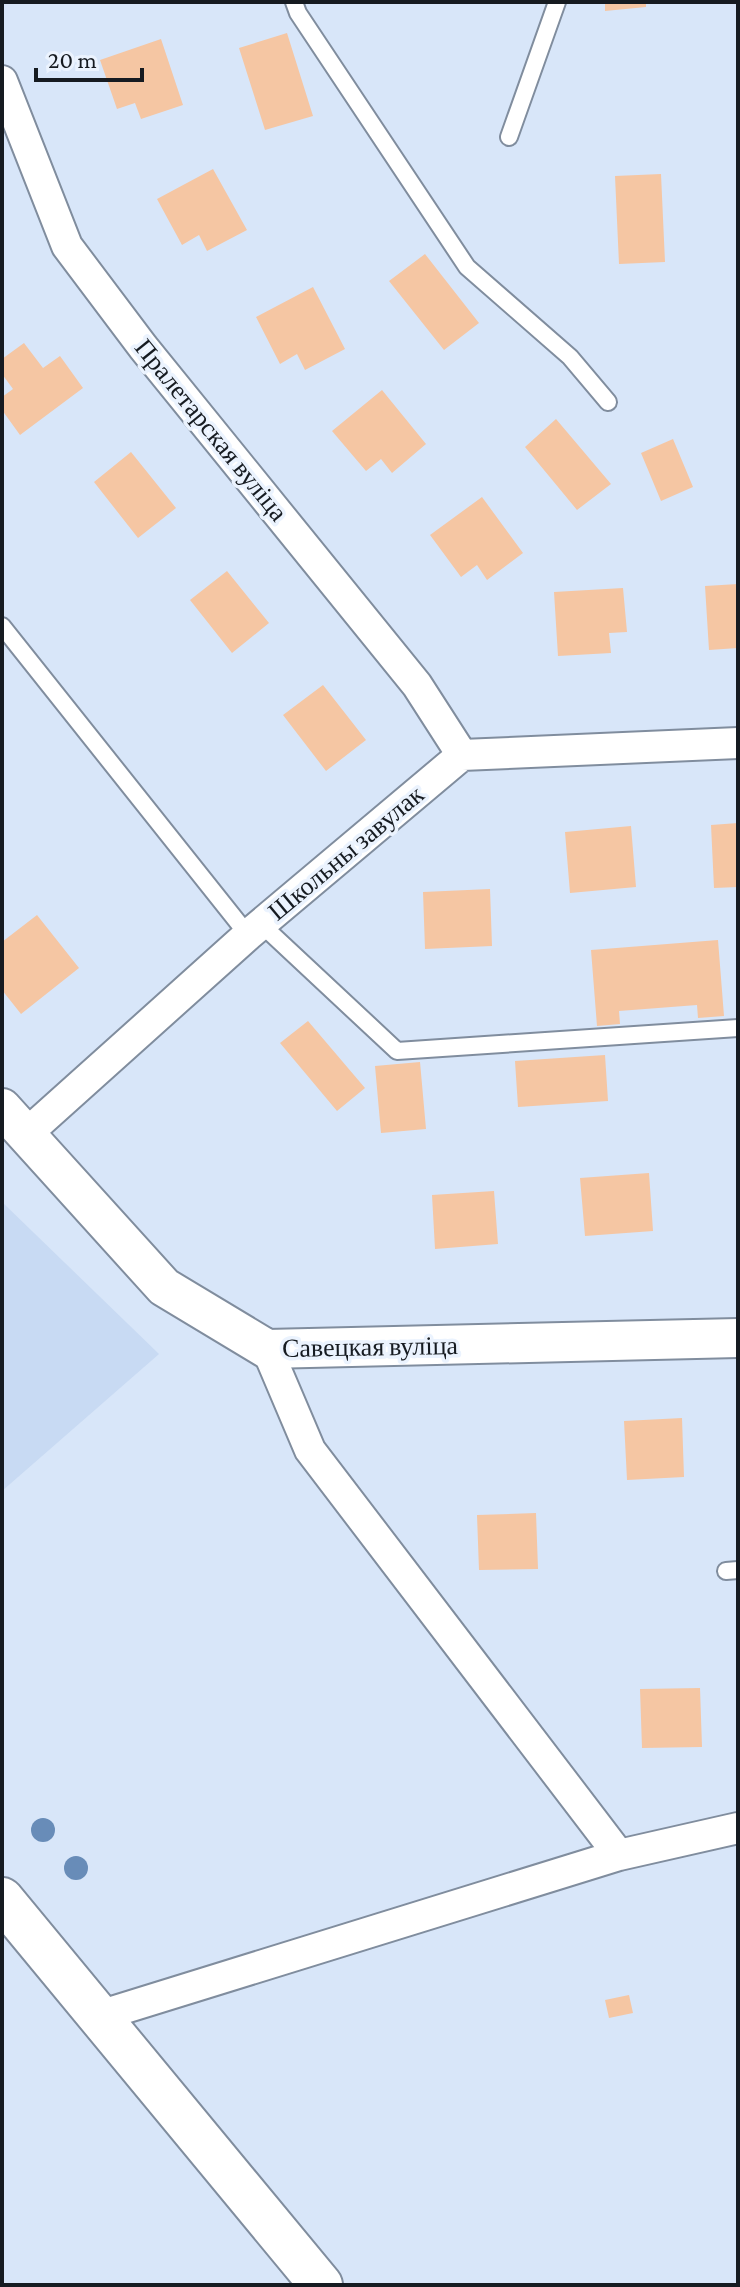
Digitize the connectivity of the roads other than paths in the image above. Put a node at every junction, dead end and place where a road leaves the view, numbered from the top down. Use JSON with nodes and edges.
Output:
{"nodes":[{"id":1,"x":294,"y":2,"type":"edge"},
{"id":2,"x":557,"y":2,"type":"edge"},
{"id":3,"x":2,"y":81,"type":"edge"},
{"id":4,"x":509,"y":137,"type":"dead end"},
{"id":5,"x":608,"y":402,"type":"dead end"},
{"id":6,"x":2,"y":626,"type":"edge"},
{"id":7,"x":738,"y":743,"type":"edge"},
{"id":8,"x":462,"y":755,"type":"junction"},
{"id":9,"x":254,"y":929,"type":"junction"},
{"id":10,"x":738,"y":1028,"type":"edge"},
{"id":11,"x":13,"y":1122,"type":"edge"},
{"id":12,"x":738,"y":1338,"type":"edge"},
{"id":13,"x":267,"y":1349,"type":"junction"},
{"id":14,"x":738,"y":1828,"type":"edge"},
{"id":15,"x":619,"y":1855,"type":"junction"},
{"id":16,"x":2,"y":1899,"type":"edge"},
{"id":17,"x":99,"y":2016,"type":"junction"},
{"id":18,"x":321,"y":2285,"type":"edge"}],
"edges":[{"from":1,"to":5,"type":"lane"},
{"from":2,"to":4,"type":"lane"},
{"from":3,"to":8,"type":"street","name":"Пралетарская вуліца"},
{"from":6,"to":9,"type":"lane"},
{"from":7,"to":8,"type":"street"},
{"from":8,"to":9,"type":"street","name":"Школьны завулак"},
{"from":9,"to":10,"type":"lane"},
{"from":9,"to":11,"type":"street","name":"Школьны завулак"},
{"from":11,"to":13,"type":"street","name":"Савецкая вуліца"},
{"from":12,"to":13,"type":"street","name":"Савецкая вуліца"},
{"from":13,"to":15,"type":"street"},
{"from":14,"to":15,"type":"street"},
{"from":15,"to":17,"type":"street"},
{"from":16,"to":17,"type":"main road"},
{"from":17,"to":18,"type":"main road"}]}
